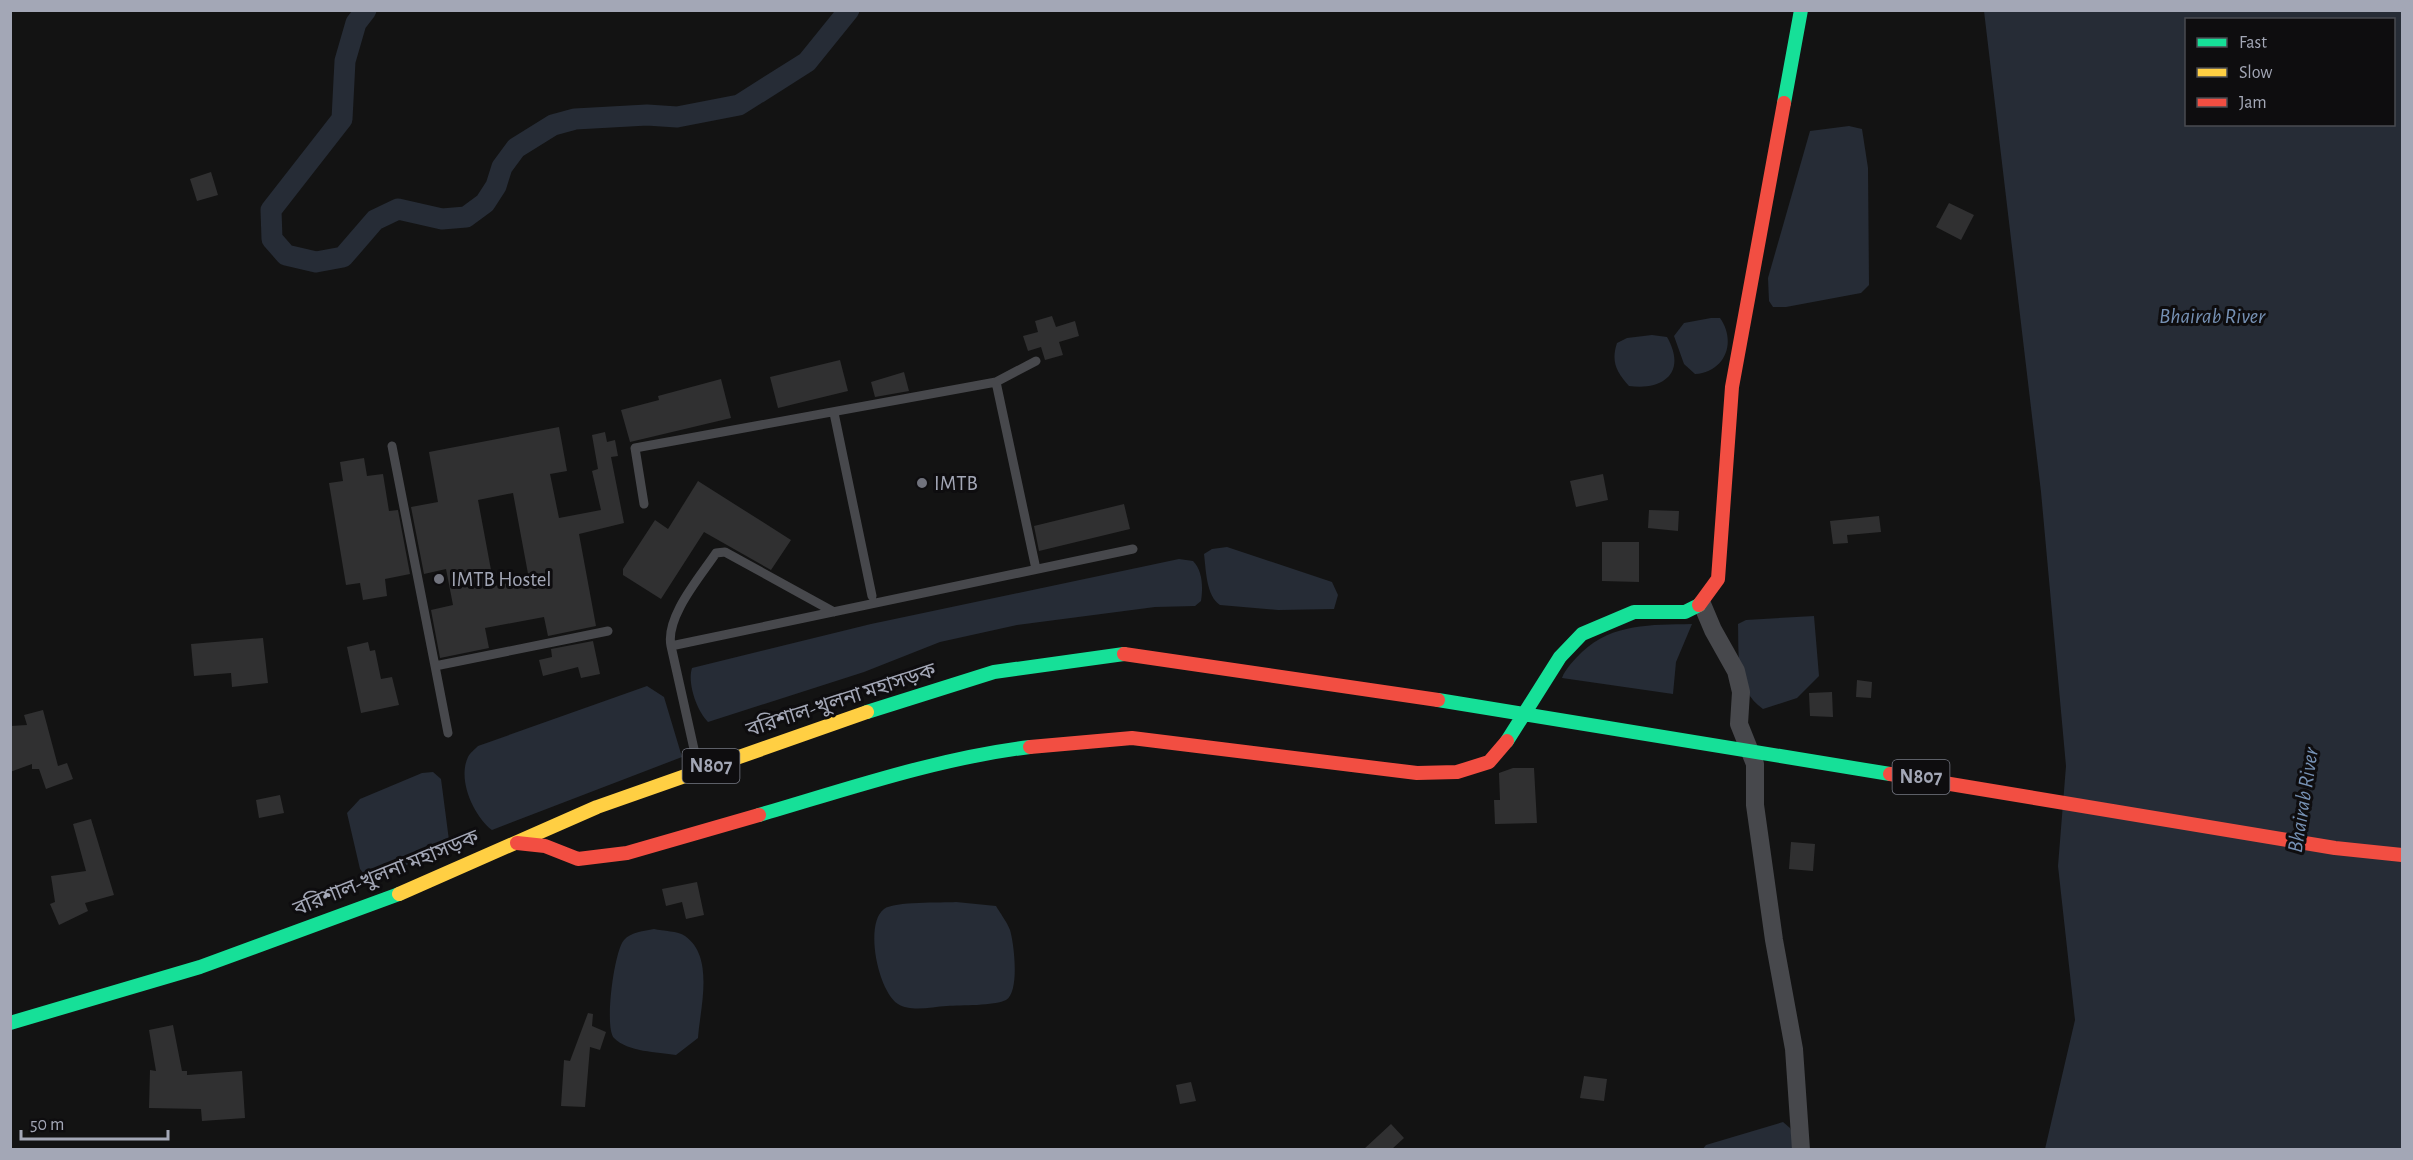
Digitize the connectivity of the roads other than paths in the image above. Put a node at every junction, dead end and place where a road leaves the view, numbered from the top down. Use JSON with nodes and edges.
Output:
{"nodes":[{"id":1,"x":1801,"y":10,"type":"edge"},
{"id":2,"x":1036,"y":361,"type":"dead end"},
{"id":3,"x":996,"y":382,"type":"junction"},
{"id":4,"x":834,"y":413,"type":"junction"},
{"id":5,"x":392,"y":446,"type":"dead end"},
{"id":6,"x":644,"y":504,"type":"dead end"},
{"id":7,"x":1133,"y":549,"type":"dead end"},
{"id":8,"x":1036,"y":569,"type":"junction"},
{"id":9,"x":872,"y":596,"type":"dead end"},
{"id":10,"x":1702,"y":604,"type":"junction"},
{"id":11,"x":834,"y":612,"type":"junction"},
{"id":12,"x":608,"y":631,"type":"dead end"},
{"id":13,"x":671,"y":646,"type":"junction"},
{"id":14,"x":435,"y":666,"type":"junction"},
{"id":15,"x":448,"y":733,"type":"dead end"},
{"id":16,"x":696,"y":758,"type":"dead end"},
{"id":17,"x":516,"y":843,"type":"junction"},
{"id":18,"x":2403,"y":855,"type":"edge"},
{"id":19,"x":10,"y":1023,"type":"edge"},
{"id":20,"x":1801,"y":1149,"type":"edge"}],
"edges":[{"from":1,"to":10,"type":"main road"},
{"from":2,"to":3,"type":"lane"},
{"from":3,"to":4,"type":"lane"},
{"from":3,"to":8,"type":"lane"},
{"from":4,"to":6,"type":"lane"},
{"from":4,"to":9,"type":"lane"},
{"from":5,"to":14,"type":"lane"},
{"from":7,"to":8,"type":"lane"},
{"from":8,"to":11,"type":"lane"},
{"from":10,"to":17,"type":"main road"},
{"from":10,"to":20,"type":"street"},
{"from":11,"to":13,"type":"lane"},
{"from":11,"to":13,"type":"lane"},
{"from":12,"to":14,"type":"lane"},
{"from":13,"to":16,"type":"lane"},
{"from":14,"to":15,"type":"lane"},
{"from":17,"to":18,"type":"main road","name":"বরিশাল-খুলনা মহাসড়ক","number":"N807"},
{"from":17,"to":19,"type":"main road","name":"বরিশাল-খুলনা মহাসড়ক","number":"N807"}]}
